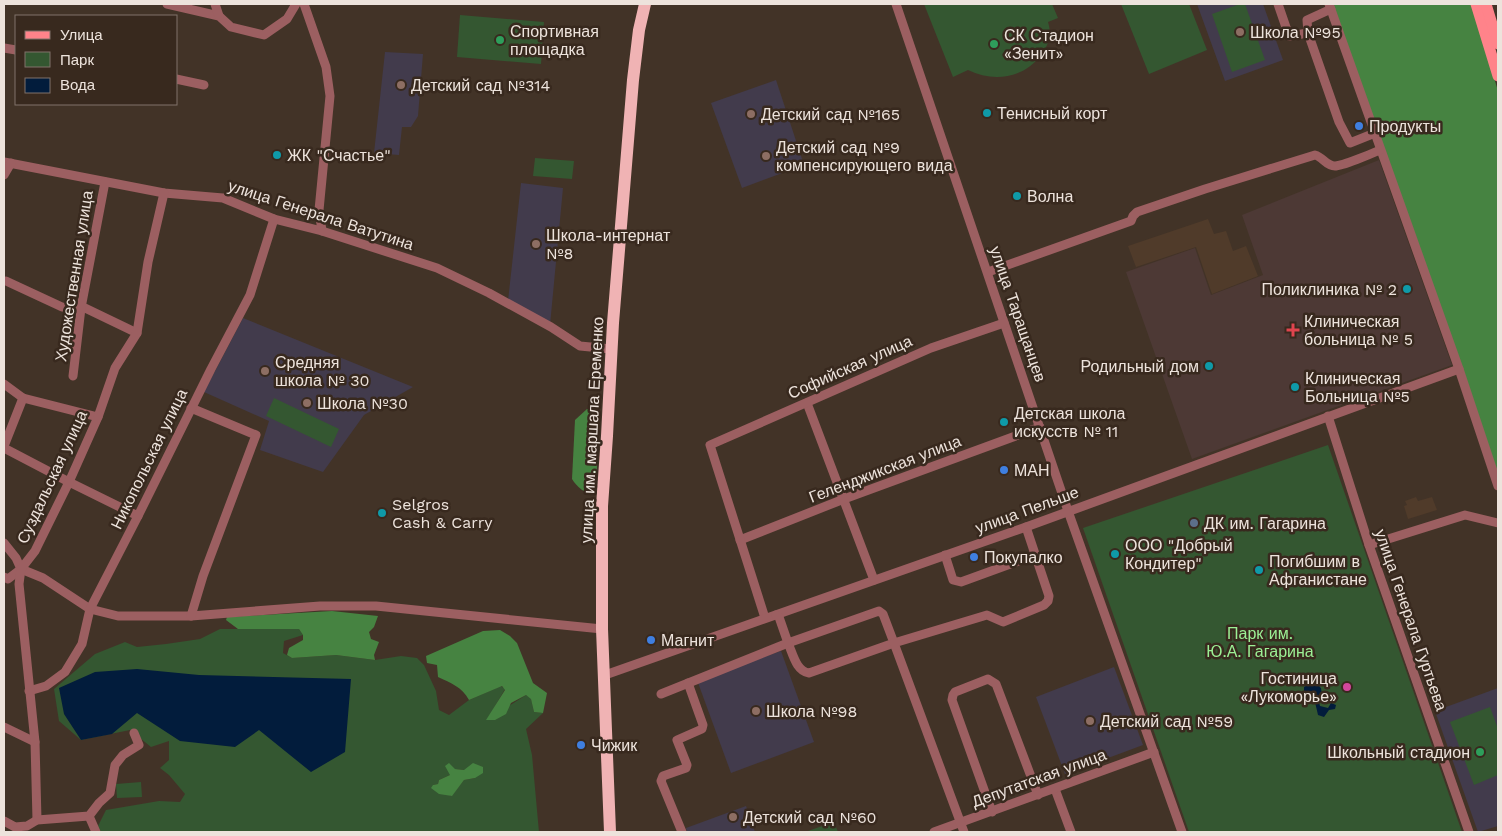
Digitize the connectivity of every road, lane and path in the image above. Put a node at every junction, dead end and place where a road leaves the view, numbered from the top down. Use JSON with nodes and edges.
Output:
{"nodes":[{"id":1,"x":168,"y":4,"type":"edge"},
{"id":2,"x":216,"y":4,"type":"edge"},
{"id":3,"x":296,"y":4,"type":"edge"},
{"id":4,"x":304,"y":4,"type":"edge"},
{"id":5,"x":637,"y":4,"type":"edge"},
{"id":6,"x":645,"y":4,"type":"edge"},
{"id":7,"x":896,"y":4,"type":"edge"},
{"id":8,"x":1278,"y":4,"type":"edge"},
{"id":9,"x":1476,"y":4,"type":"edge"},
{"id":10,"x":1486,"y":4,"type":"edge"},
{"id":11,"x":1330,"y":6,"type":"edge"},
{"id":12,"x":219,"y":16,"type":"junction"},
{"id":13,"x":639,"y":30,"type":"junction"},
{"id":14,"x":1308,"y":32,"type":"junction"},
{"id":15,"x":1498,"y":44,"type":"edge"},
{"id":16,"x":1498,"y":76,"type":"edge"},
{"id":17,"x":178,"y":79,"type":"edge"},
{"id":18,"x":204,"y":85,"type":"dead end"},
{"id":19,"x":1374,"y":134,"type":"junction"},
{"id":20,"x":1380,"y":150,"type":"junction"},
{"id":21,"x":7,"y":163,"type":"edge"},
{"id":22,"x":4,"y":175,"type":"edge"},
{"id":23,"x":105,"y":182,"type":"junction"},
{"id":24,"x":164,"y":193,"type":"junction"},
{"id":25,"x":274,"y":219,"type":"junction"},
{"id":26,"x":322,"y":231,"type":"junction"},
{"id":27,"x":988,"y":272,"type":"junction"},
{"id":28,"x":6,"y":281,"type":"dead end"},
{"id":29,"x":81,"y":308,"type":"junction"},
{"id":30,"x":1004,"y":322,"type":"junction"},
{"id":31,"x":137,"y":333,"type":"junction"},
{"id":32,"x":611,"y":349,"type":"junction"},
{"id":33,"x":1459,"y":369,"type":"junction"},
{"id":34,"x":73,"y":376,"type":"dead end"},
{"id":35,"x":4,"y":384,"type":"edge"},
{"id":36,"x":23,"y":398,"type":"junction"},
{"id":37,"x":807,"y":403,"type":"junction"},
{"id":38,"x":191,"y":408,"type":"junction"},
{"id":39,"x":1328,"y":416,"type":"junction"},
{"id":40,"x":98,"y":417,"type":"junction"},
{"id":41,"x":1040,"y":427,"type":"junction"},
{"id":42,"x":4,"y":447,"type":"edge"},
{"id":43,"x":69,"y":482,"type":"junction"},
{"id":44,"x":1498,"y":486,"type":"edge"},
{"id":45,"x":844,"y":499,"type":"junction"},
{"id":46,"x":1068,"y":511,"type":"junction"},
{"id":47,"x":138,"y":516,"type":"junction"},
{"id":48,"x":1498,"y":523,"type":"edge"},
{"id":49,"x":1026,"y":527,"type":"junction"},
{"id":50,"x":740,"y":540,"type":"junction"},
{"id":51,"x":4,"y":542,"type":"edge"},
{"id":52,"x":1369,"y":545,"type":"junction"},
{"id":53,"x":1035,"y":554,"type":"junction"},
{"id":54,"x":945,"y":555,"type":"junction"},
{"id":55,"x":21,"y":569,"type":"junction"},
{"id":56,"x":874,"y":580,"type":"junction"},
{"id":57,"x":5,"y":581,"type":"edge"},
{"id":58,"x":90,"y":608,"type":"junction"},
{"id":59,"x":776,"y":615,"type":"junction"},
{"id":60,"x":191,"y":616,"type":"junction"},
{"id":61,"x":765,"y":618,"type":"junction"},
{"id":62,"x":602,"y":629,"type":"junction"},
{"id":63,"x":788,"y":643,"type":"junction"},
{"id":64,"x":894,"y":643,"type":"junction"},
{"id":65,"x":605,"y":675,"type":"junction"},
{"id":66,"x":688,"y":683,"type":"junction"},
{"id":67,"x":30,"y":691,"type":"junction"},
{"id":68,"x":661,"y":694,"type":"dead end"},
{"id":69,"x":4,"y":726,"type":"edge"},
{"id":70,"x":134,"y":733,"type":"dead end"},
{"id":71,"x":35,"y":742,"type":"junction"},
{"id":72,"x":1154,"y":752,"type":"junction"},
{"id":73,"x":1055,"y":789,"type":"junction"},
{"id":74,"x":1038,"y":795,"type":"junction"},
{"id":75,"x":992,"y":812,"type":"junction"},
{"id":76,"x":89,"y":816,"type":"junction"},
{"id":77,"x":37,"y":820,"type":"junction"},
{"id":78,"x":4,"y":821,"type":"edge"},
{"id":79,"x":962,"y":828,"type":"edge"},
{"id":80,"x":16,"y":829,"type":"edge"},
{"id":81,"x":96,"y":832,"type":"edge"},
{"id":82,"x":610,"y":832,"type":"edge"},
{"id":83,"x":682,"y":832,"type":"edge"},
{"id":84,"x":934,"y":832,"type":"edge"},
{"id":85,"x":1071,"y":832,"type":"edge"},
{"id":86,"x":1182,"y":832,"type":"edge"},
{"id":87,"x":1469,"y":832,"type":"edge"}],
"edges":[{"from":1,"to":12,"type":"street"},
{"from":2,"to":12,"type":"street"},
{"from":3,"to":12,"type":"street"},
{"from":4,"to":26,"type":"street"},
{"from":5,"to":13,"type":"highway"},
{"from":6,"to":13,"type":"highway"},
{"from":7,"to":27,"type":"street","name":"улица Таращанцев"},
{"from":8,"to":14,"type":"street"},
{"from":9,"to":16,"type":"main road"},
{"from":10,"to":15,"type":"main road"},
{"from":11,"to":14,"type":"street"},
{"from":11,"to":19,"type":"street"},
{"from":13,"to":32,"type":"highway","name":"улица им. маршала Еременко"},
{"from":14,"to":19,"type":"street"},
{"from":17,"to":18,"type":"street"},
{"from":19,"to":20,"type":"street"},
{"from":20,"to":27,"type":"street"},
{"from":20,"to":33,"type":"street"},
{"from":21,"to":22,"type":"street"},
{"from":21,"to":23,"type":"street","name":"улица Генерала Ватутина"},
{"from":23,"to":24,"type":"street","name":"улица Генерала Ватутина"},
{"from":23,"to":29,"type":"street","name":"Художественная улица"},
{"from":24,"to":25,"type":"street","name":"улица Генерала Ватутина"},
{"from":24,"to":31,"type":"street"},
{"from":25,"to":26,"type":"street","name":"улица Генерала Ватутина"},
{"from":25,"to":38,"type":"street","name":"Никопольская улица"},
{"from":26,"to":32,"type":"street","name":"улица Генерала Ватутина"},
{"from":27,"to":30,"type":"street","name":"улица Таращанцев"},
{"from":28,"to":29,"type":"street"},
{"from":29,"to":31,"type":"street"},
{"from":29,"to":34,"type":"street","name":"Художественная улица"},
{"from":30,"to":37,"type":"street","name":"Софийская улица"},
{"from":30,"to":41,"type":"street","name":"улица Таращанцев"},
{"from":31,"to":40,"type":"street","name":"Суздальская улица"},
{"from":32,"to":62,"type":"highway","name":"улица им. маршала Еременко"},
{"from":33,"to":39,"type":"street","name":"улица Пельше"},
{"from":33,"to":44,"type":"street"},
{"from":35,"to":36,"type":"street"},
{"from":36,"to":40,"type":"street"},
{"from":36,"to":42,"type":"street"},
{"from":37,"to":45,"type":"street"},
{"from":37,"to":50,"type":"street","name":"Софийская улица"},
{"from":38,"to":47,"type":"street","name":"Никопольская улица"},
{"from":38,"to":60,"type":"street"},
{"from":39,"to":46,"type":"street","name":"улица Пельше"},
{"from":39,"to":52,"type":"street","name":"улица Генерала Гуртьева"},
{"from":40,"to":43,"type":"street","name":"Суздальская улица"},
{"from":41,"to":45,"type":"street","name":"Геленджикская улица"},
{"from":41,"to":46,"type":"street","name":"улица Таращанцев"},
{"from":42,"to":43,"type":"street"},
{"from":43,"to":47,"type":"street"},
{"from":43,"to":55,"type":"street","name":"Суздальская улица"},
{"from":45,"to":50,"type":"street","name":"Геленджикская улица"},
{"from":45,"to":56,"type":"street"},
{"from":46,"to":49,"type":"street","name":"улица Пельше"},
{"from":46,"to":72,"type":"street","name":"улица Таращанцев"},
{"from":47,"to":58,"type":"street","name":"Никопольская улица"},
{"from":48,"to":52,"type":"street"},
{"from":49,"to":53,"type":"street"},
{"from":49,"to":54,"type":"street","name":"улица Пельше"},
{"from":50,"to":61,"type":"street"},
{"from":51,"to":55,"type":"street"},
{"from":52,"to":87,"type":"street","name":"улица Генерала Гуртьева"},
{"from":53,"to":54,"type":"street"},
{"from":53,"to":64,"type":"street"},
{"from":54,"to":56,"type":"street","name":"улица Пельше"},
{"from":55,"to":57,"type":"street"},
{"from":55,"to":58,"type":"street"},
{"from":55,"to":67,"type":"street","name":"Суздальская улица"},
{"from":56,"to":59,"type":"street","name":"улица Пельше"},
{"from":58,"to":60,"type":"street"},
{"from":58,"to":67,"type":"street","name":"Никопольская улица"},
{"from":59,"to":61,"type":"street","name":"улица Пельше"},
{"from":59,"to":63,"type":"street"},
{"from":60,"to":62,"type":"street"},
{"from":61,"to":65,"type":"street","name":"улица Пельше"},
{"from":62,"to":65,"type":"highway","name":"улица им. маршала Еременко"},
{"from":63,"to":64,"type":"street"},
{"from":63,"to":64,"type":"street"},
{"from":63,"to":66,"type":"street"},
{"from":64,"to":79,"type":"street"},
{"from":65,"to":82,"type":"highway","name":"улица им. маршала Еременко"},
{"from":66,"to":68,"type":"street"},
{"from":66,"to":83,"type":"street"},
{"from":67,"to":71,"type":"street","name":"Суздальская улица"},
{"from":69,"to":71,"type":"street"},
{"from":70,"to":76,"type":"street"},
{"from":71,"to":77,"type":"street","name":"Суздальская улица"},
{"from":72,"to":73,"type":"street","name":"Депутатская улица"},
{"from":72,"to":86,"type":"street","name":"улица Таращанцев"},
{"from":73,"to":74,"type":"street","name":"Депутатская улица"},
{"from":73,"to":85,"type":"street"},
{"from":74,"to":75,"type":"street","name":"Депутатская улица"},
{"from":74,"to":75,"type":"street"},
{"from":75,"to":79,"type":"street","name":"Депутатская улица"},
{"from":76,"to":77,"type":"street"},
{"from":76,"to":81,"type":"street"},
{"from":77,"to":80,"type":"street"},
{"from":78,"to":80,"type":"street"},
{"from":79,"to":84,"type":"street","name":"Депутатская улица"}]}
